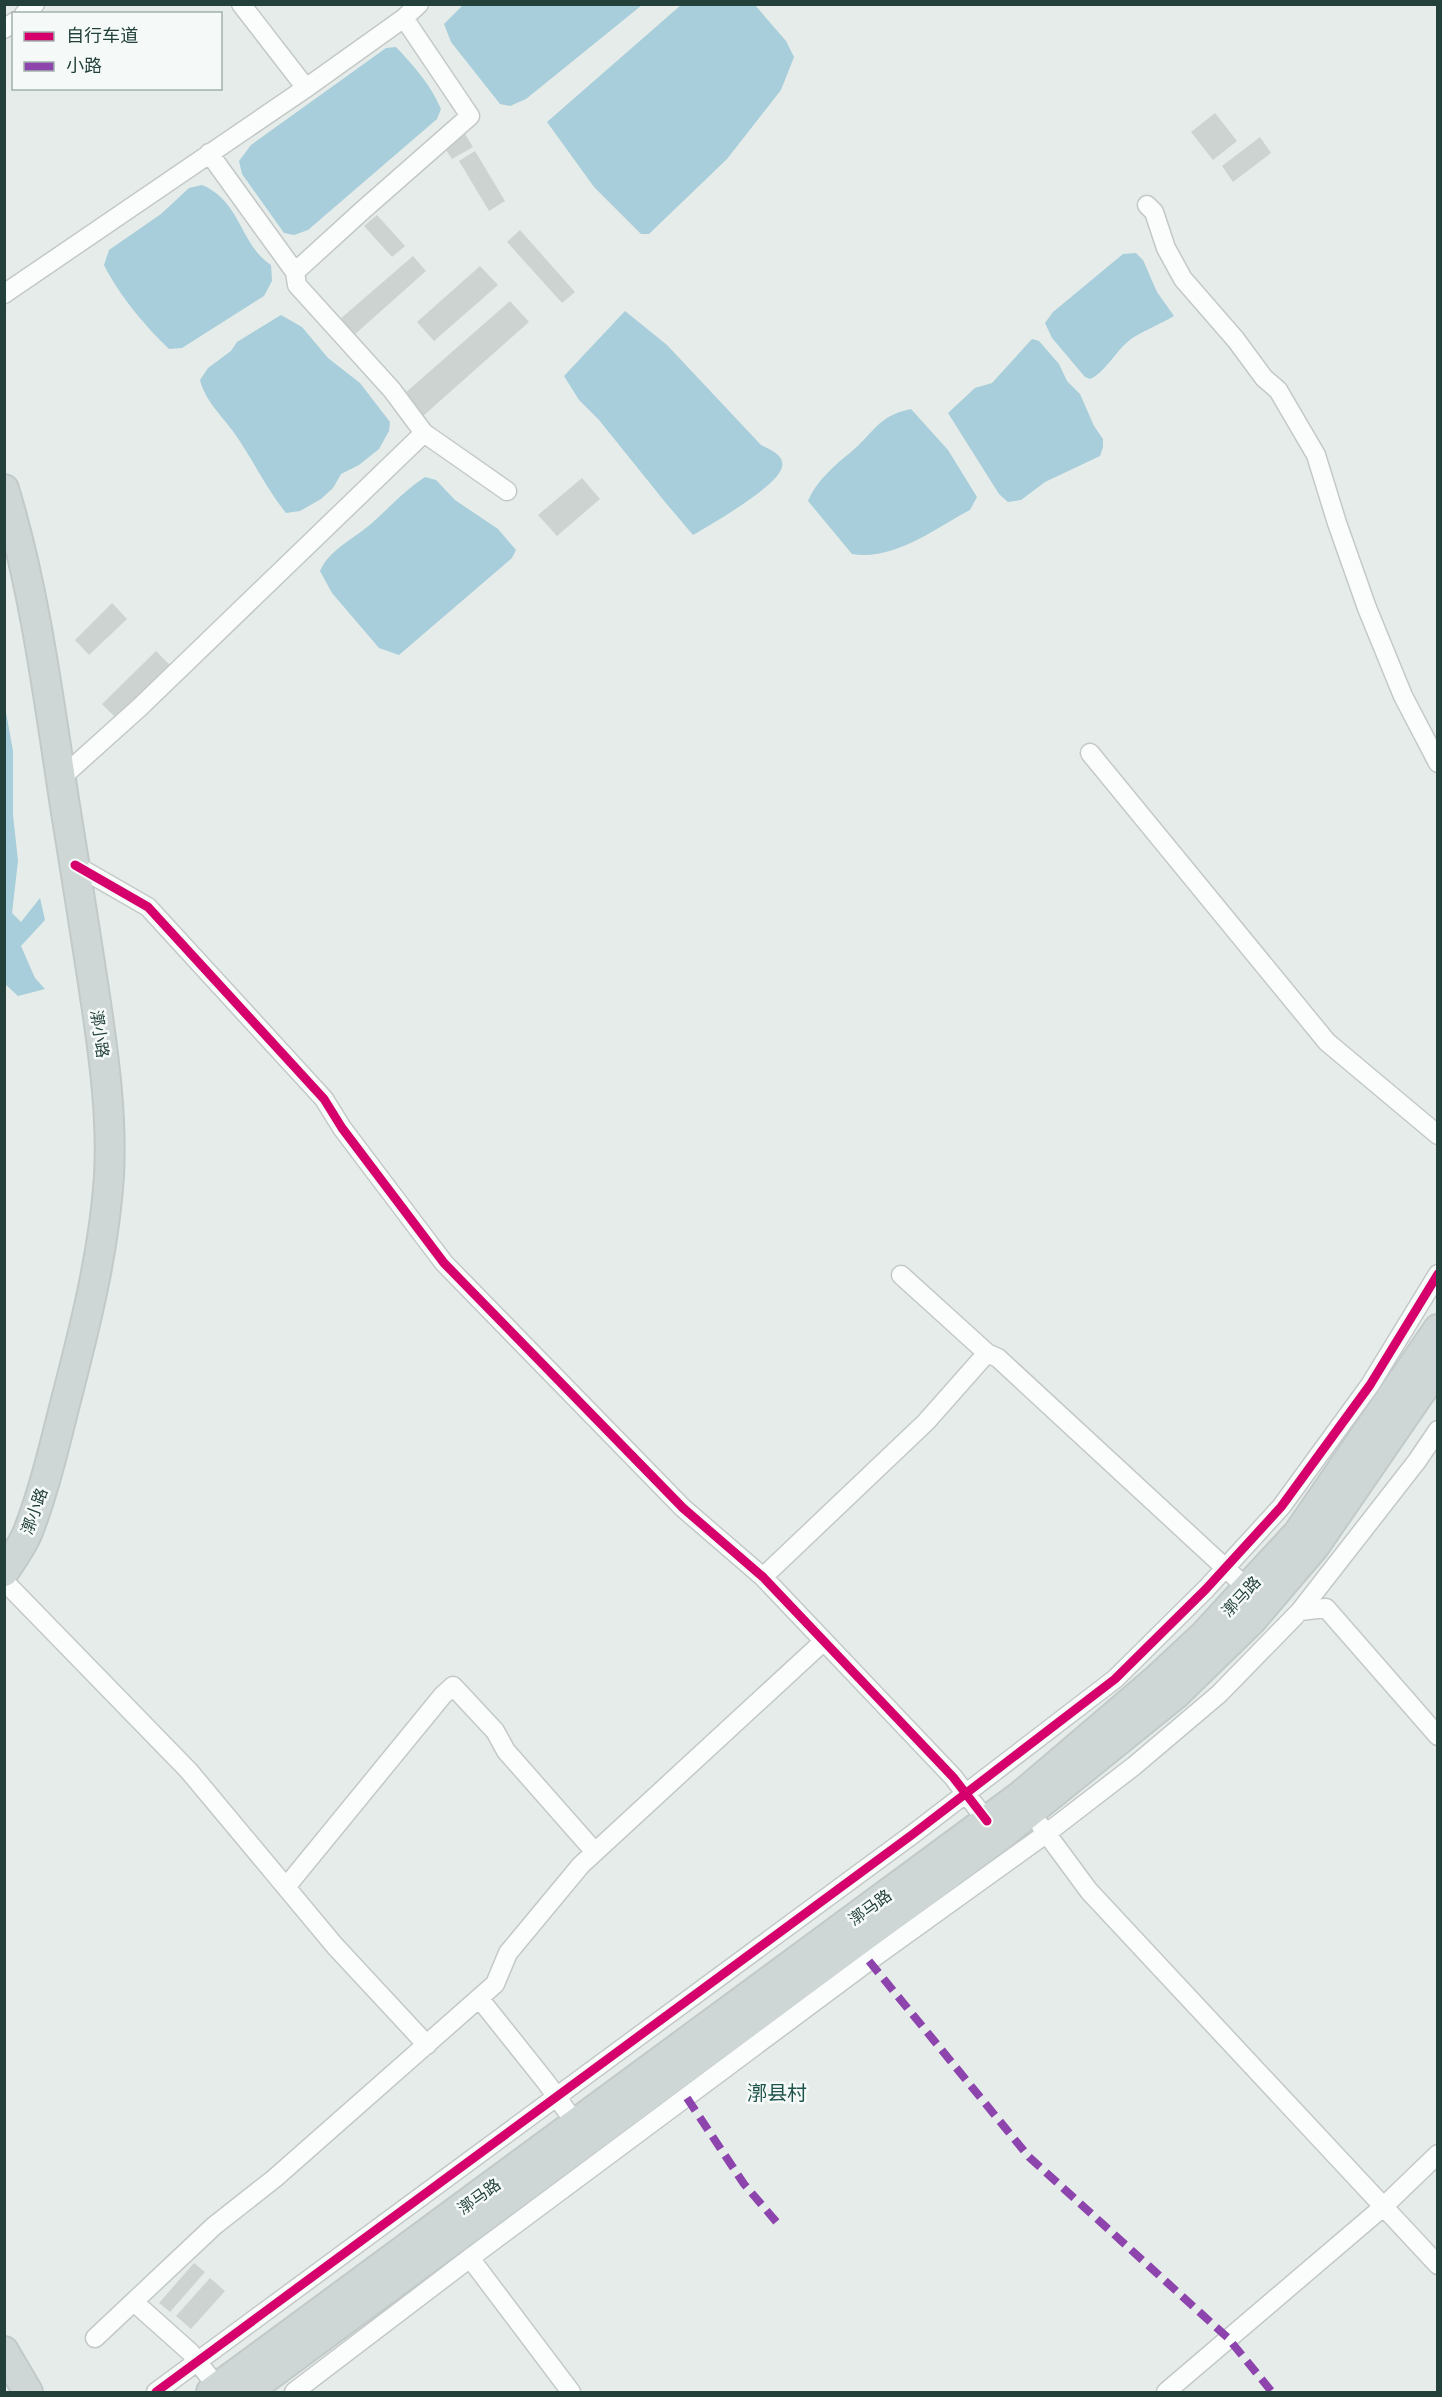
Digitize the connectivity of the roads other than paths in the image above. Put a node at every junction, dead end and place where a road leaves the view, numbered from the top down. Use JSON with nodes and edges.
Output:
{"nodes":[{"id":1,"x":241,"y":4,"type":"edge"},
{"id":2,"x":419,"y":4,"type":"edge"},
{"id":3,"x":404,"y":18,"type":"junction"},
{"id":4,"x":306,"y":88,"type":"junction"},
{"id":5,"x":209,"y":153,"type":"junction"},
{"id":6,"x":1147,"y":205,"type":"dead end"},
{"id":7,"x":295,"y":272,"type":"junction"},
{"id":8,"x":4,"y":294,"type":"edge"},
{"id":9,"x":423,"y":433,"type":"junction"},
{"id":10,"x":4,"y":489,"type":"edge"},
{"id":11,"x":507,"y":491,"type":"dead end"},
{"id":12,"x":1090,"y":753,"type":"dead end"},
{"id":13,"x":1437,"y":763,"type":"edge"},
{"id":14,"x":61,"y":778,"type":"junction"},
{"id":15,"x":75,"y":865,"type":"junction"},
{"id":16,"x":1437,"y":1135,"type":"edge"},
{"id":17,"x":1437,"y":1274,"type":"edge"},
{"id":18,"x":901,"y":1275,"type":"dead end"},
{"id":19,"x":1437,"y":1329,"type":"edge"},
{"id":20,"x":987,"y":1353,"type":"junction"},
{"id":21,"x":1437,"y":1367,"type":"edge"},
{"id":22,"x":1437,"y":1430,"type":"edge"},
{"id":23,"x":1226,"y":1568,"type":"junction"},
{"id":24,"x":4,"y":1572,"type":"edge"},
{"id":25,"x":763,"y":1576,"type":"junction"},
{"id":26,"x":4,"y":1578,"type":"edge"},
{"id":27,"x":1248,"y":1589,"type":"junction"},
{"id":28,"x":1300,"y":1611,"type":"junction"},
{"id":29,"x":824,"y":1641,"type":"junction"},
{"id":30,"x":1437,"y":1736,"type":"edge"},
{"id":31,"x":966,"y":1793,"type":"junction"},
{"id":32,"x":1033,"y":1814,"type":"junction"},
{"id":33,"x":987,"y":1821,"type":"junction"},
{"id":34,"x":595,"y":1852,"type":"junction"},
{"id":35,"x":286,"y":1887,"type":"junction"},
{"id":36,"x":479,"y":1998,"type":"junction"},
{"id":37,"x":426,"y":2045,"type":"junction"},
{"id":38,"x":556,"y":2096,"type":"junction"},
{"id":39,"x":576,"y":2124,"type":"junction"},
{"id":40,"x":1437,"y":2154,"type":"edge"},
{"id":41,"x":1383,"y":2207,"type":"junction"},
{"id":42,"x":470,"y":2258,"type":"junction"},
{"id":43,"x":1437,"y":2265,"type":"edge"},
{"id":44,"x":134,"y":2302,"type":"junction"},
{"id":45,"x":95,"y":2338,"type":"dead end"},
{"id":46,"x":4,"y":2351,"type":"edge"},
{"id":47,"x":197,"y":2362,"type":"junction"},
{"id":48,"x":214,"y":2390,"type":"edge"},
{"id":49,"x":28,"y":2392,"type":"edge"},
{"id":50,"x":156,"y":2392,"type":"edge"},
{"id":51,"x":247,"y":2392,"type":"edge"},
{"id":52,"x":294,"y":2392,"type":"edge"},
{"id":53,"x":571,"y":2392,"type":"edge"},
{"id":54,"x":1166,"y":2392,"type":"edge"}],
"edges":[{"from":1,"to":4,"type":"street"},
{"from":2,"to":3,"type":"street"},
{"from":3,"to":4,"type":"street"},
{"from":3,"to":7,"type":"street"},
{"from":4,"to":5,"type":"street"},
{"from":5,"to":7,"type":"street"},
{"from":5,"to":8,"type":"street"},
{"from":6,"to":13,"type":"street"},
{"from":7,"to":9,"type":"street"},
{"from":9,"to":11,"type":"street"},
{"from":9,"to":14,"type":"street"},
{"from":10,"to":14,"type":"main road","name":"漷小路"},
{"from":12,"to":16,"type":"street"},
{"from":14,"to":15,"type":"main road","name":"漷小路"},
{"from":15,"to":24,"type":"main road","name":"漷小路"},
{"from":15,"to":25,"type":"street"},
{"from":17,"to":23,"type":"street"},
{"from":18,"to":20,"type":"street"},
{"from":19,"to":27,"type":"main road","name":"漷马路"},
{"from":20,"to":23,"type":"street"},
{"from":20,"to":25,"type":"street"},
{"from":21,"to":32,"type":"main road","name":"漷马路"},
{"from":22,"to":28,"type":"street"},
{"from":23,"to":27,"type":"street"},
{"from":23,"to":31,"type":"street"},
{"from":25,"to":29,"type":"street"},
{"from":26,"to":35,"type":"street"},
{"from":27,"to":32,"type":"main road","name":"漷马路"},
{"from":28,"to":30,"type":"street"},
{"from":28,"to":32,"type":"street"},
{"from":29,"to":31,"type":"street"},
{"from":29,"to":34,"type":"street"},
{"from":31,"to":33,"type":"street"},
{"from":31,"to":38,"type":"street"},
{"from":32,"to":33,"type":"main road","name":"漷马路"},
{"from":32,"to":41,"type":"street"},
{"from":32,"to":42,"type":"street"},
{"from":32,"to":51,"type":"main road","name":"漷马路"},
{"from":33,"to":39,"type":"main road","name":"漷马路"},
{"from":34,"to":35,"type":"street"},
{"from":34,"to":36,"type":"street"},
{"from":35,"to":37,"type":"street"},
{"from":36,"to":37,"type":"street"},
{"from":36,"to":38,"type":"street"},
{"from":37,"to":44,"type":"street"},
{"from":38,"to":39,"type":"street"},
{"from":38,"to":47,"type":"street"},
{"from":39,"to":48,"type":"main road","name":"漷马路"},
{"from":40,"to":41,"type":"street"},
{"from":41,"to":43,"type":"street"},
{"from":41,"to":54,"type":"street"},
{"from":42,"to":52,"type":"street"},
{"from":42,"to":53,"type":"street"},
{"from":44,"to":45,"type":"street"},
{"from":44,"to":47,"type":"street"},
{"from":46,"to":49,"type":"main road"},
{"from":47,"to":48,"type":"street"},
{"from":47,"to":50,"type":"street"}]}
